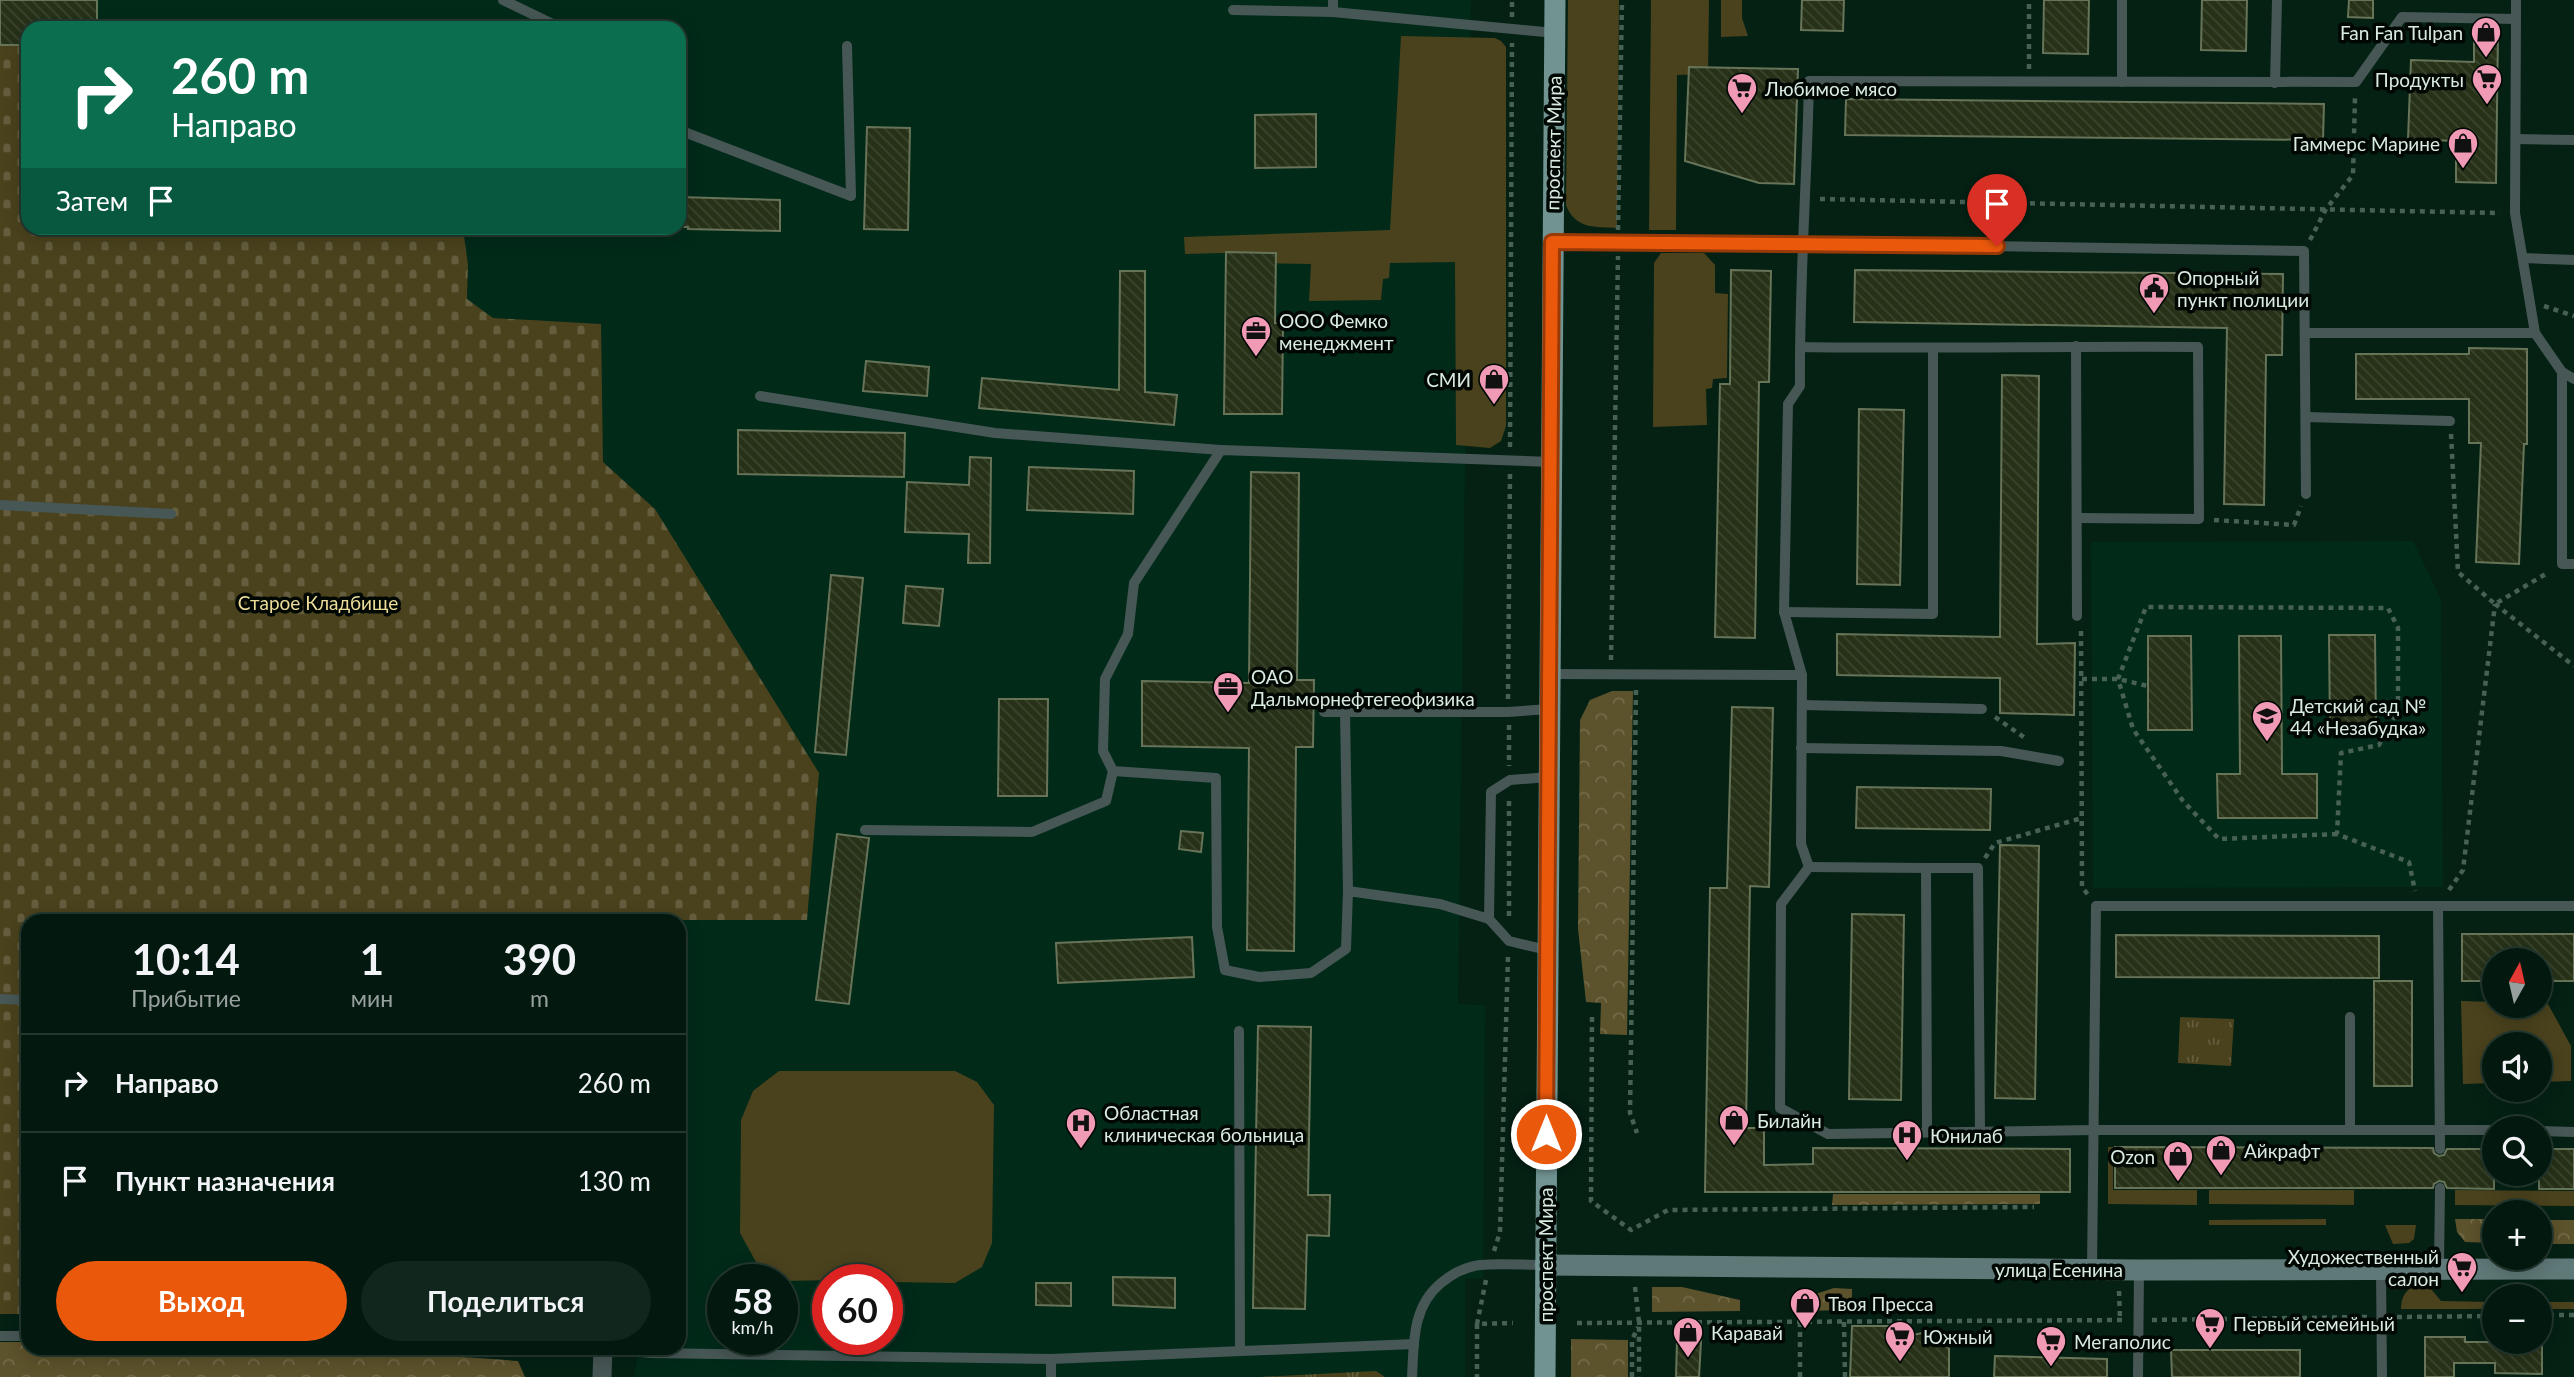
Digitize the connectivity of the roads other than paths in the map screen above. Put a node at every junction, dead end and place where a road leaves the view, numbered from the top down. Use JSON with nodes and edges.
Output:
{"nodes":[{"id":1,"x":503,"y":0,"type":"edge"},
{"id":2,"x":1333,"y":0,"type":"edge"},
{"id":3,"x":1555,"y":0,"type":"edge"},
{"id":4,"x":2122,"y":0,"type":"edge"},
{"id":5,"x":2277,"y":0,"type":"edge"},
{"id":6,"x":2516,"y":0,"type":"edge"},
{"id":7,"x":1233,"y":10,"type":"dead end"},
{"id":8,"x":1334,"y":12,"type":"junction"},
{"id":9,"x":2516,"y":19,"type":"junction"},
{"id":10,"x":546,"y":21,"type":"edge"},
{"id":11,"x":1555,"y":33,"type":"junction"},
{"id":12,"x":847,"y":46,"type":"dead end"},
{"id":13,"x":2122,"y":82,"type":"junction"},
{"id":14,"x":2275,"y":83,"type":"junction"},
{"id":15,"x":686,"y":133,"type":"edge"},
{"id":16,"x":2516,"y":139,"type":"junction"},
{"id":17,"x":2574,"y":140,"type":"edge"},
{"id":18,"x":1552,"y":242,"type":"junction"},
{"id":19,"x":1802,"y":243,"type":"junction"},
{"id":20,"x":2523,"y":258,"type":"junction"},
{"id":21,"x":2574,"y":260,"type":"edge"},
{"id":22,"x":2305,"y":333,"type":"junction"},
{"id":23,"x":2535,"y":333,"type":"junction"},
{"id":24,"x":2076,"y":346,"type":"junction"},
{"id":25,"x":1800,"y":347,"type":"junction"},
{"id":26,"x":1933,"y":349,"type":"junction"},
{"id":27,"x":2562,"y":372,"type":"junction"},
{"id":28,"x":2574,"y":379,"type":"edge"},
{"id":29,"x":760,"y":396,"type":"dead end"},
{"id":30,"x":2306,"y":417,"type":"junction"},
{"id":31,"x":2450,"y":421,"type":"road end"},
{"id":32,"x":1221,"y":450,"type":"junction"},
{"id":33,"x":1551,"y":463,"type":"junction"},
{"id":34,"x":2306,"y":494,"type":"road end"},
{"id":35,"x":0,"y":505,"type":"edge"},
{"id":36,"x":171,"y":514,"type":"dead end"},
{"id":37,"x":2078,"y":518,"type":"junction"},
{"id":38,"x":2574,"y":564,"type":"edge"},
{"id":39,"x":1784,"y":612,"type":"junction"},
{"id":40,"x":2077,"y":617,"type":"road end"},
{"id":41,"x":1549,"y":674,"type":"junction"},
{"id":42,"x":1802,"y":675,"type":"junction"},
{"id":43,"x":1801,"y":705,"type":"junction"},
{"id":44,"x":1549,"y":709,"type":"junction"},
{"id":45,"x":1982,"y":709,"type":"dead end"},
{"id":46,"x":1324,"y":712,"type":"dead end"},
{"id":47,"x":1345,"y":712,"type":"junction"},
{"id":48,"x":1801,"y":748,"type":"junction"},
{"id":49,"x":2059,"y":761,"type":"dead end"},
{"id":50,"x":1113,"y":771,"type":"junction"},
{"id":51,"x":1549,"y":777,"type":"junction"},
{"id":52,"x":865,"y":830,"type":"dead end"},
{"id":53,"x":1809,"y":867,"type":"junction"},
{"id":54,"x":1926,"y":868,"type":"junction"},
{"id":55,"x":1348,"y":891,"type":"junction"},
{"id":56,"x":2438,"y":906,"type":"junction"},
{"id":57,"x":2574,"y":906,"type":"edge"},
{"id":58,"x":1489,"y":919,"type":"junction"},
{"id":59,"x":1547,"y":950,"type":"junction"},
{"id":60,"x":0,"y":999,"type":"edge"},
{"id":61,"x":21,"y":1000,"type":"edge"},
{"id":62,"x":2350,"y":1017,"type":"dead end"},
{"id":63,"x":1239,"y":1031,"type":"dead end"},
{"id":64,"x":2094,"y":1130,"type":"junction"},
{"id":65,"x":2350,"y":1130,"type":"junction"},
{"id":66,"x":2441,"y":1130,"type":"junction"},
{"id":67,"x":2482,"y":1130,"type":"edge"},
{"id":68,"x":2552,"y":1131,"type":"edge"},
{"id":69,"x":1927,"y":1132,"type":"junction"},
{"id":70,"x":1980,"y":1132,"type":"junction"},
{"id":71,"x":2574,"y":1132,"type":"edge"},
{"id":72,"x":2440,"y":1149,"type":"dead end"},
{"id":73,"x":2440,"y":1188,"type":"dead end"},
{"id":74,"x":1545,"y":1265,"type":"junction"},
{"id":75,"x":2440,"y":1267,"type":"junction"},
{"id":76,"x":2381,"y":1268,"type":"junction"},
{"id":77,"x":2574,"y":1269,"type":"edge"},
{"id":78,"x":2092,"y":1270,"type":"junction"},
{"id":79,"x":2139,"y":1270,"type":"junction"},
{"id":80,"x":0,"y":1336,"type":"edge"},
{"id":81,"x":21,"y":1336,"type":"edge"},
{"id":82,"x":1414,"y":1345,"type":"junction"},
{"id":83,"x":1240,"y":1351,"type":"junction"},
{"id":84,"x":686,"y":1354,"type":"edge"},
{"id":85,"x":600,"y":1355,"type":"edge"},
{"id":86,"x":1051,"y":1359,"type":"junction"},
{"id":87,"x":602,"y":1377,"type":"edge"},
{"id":88,"x":1051,"y":1377,"type":"edge"},
{"id":89,"x":1412,"y":1377,"type":"edge"},
{"id":90,"x":1545,"y":1377,"type":"edge"},
{"id":91,"x":2138,"y":1377,"type":"edge"},
{"id":92,"x":2382,"y":1377,"type":"edge"}],
"edges":[{"from":1,"to":10,"type":"lane"},
{"from":2,"to":8,"type":"lane"},
{"from":3,"to":11,"type":"main road","name":"проспект Мира"},
{"from":4,"to":13,"type":"lane"},
{"from":5,"to":14,"type":"lane"},
{"from":6,"to":9,"type":"lane"},
{"from":7,"to":8,"type":"lane"},
{"from":8,"to":11,"type":"lane"},
{"from":9,"to":14,"type":"lane"},
{"from":9,"to":16,"type":"lane"},
{"from":11,"to":18,"type":"main road","name":"проспект Мира"},
{"from":12,"to":15,"type":"lane"},
{"from":13,"to":14,"type":"lane"},
{"from":13,"to":19,"type":"lane"},
{"from":16,"to":17,"type":"lane"},
{"from":16,"to":20,"type":"lane"},
{"from":18,"to":19,"type":"lane"},
{"from":18,"to":33,"type":"main road","name":"проспект Мира"},
{"from":19,"to":22,"type":"lane"},
{"from":19,"to":25,"type":"lane"},
{"from":20,"to":21,"type":"lane"},
{"from":20,"to":23,"type":"lane"},
{"from":22,"to":23,"type":"lane"},
{"from":22,"to":30,"type":"lane"},
{"from":23,"to":27,"type":"lane"},
{"from":24,"to":26,"type":"lane"},
{"from":24,"to":37,"type":"lane"},
{"from":24,"to":37,"type":"lane"},
{"from":25,"to":26,"type":"lane"},
{"from":25,"to":39,"type":"lane"},
{"from":26,"to":39,"type":"lane"},
{"from":27,"to":28,"type":"lane"},
{"from":27,"to":38,"type":"lane"},
{"from":29,"to":32,"type":"lane"},
{"from":30,"to":31,"type":"lane"},
{"from":30,"to":34,"type":"lane"},
{"from":32,"to":33,"type":"lane"},
{"from":32,"to":50,"type":"lane"},
{"from":33,"to":41,"type":"main road","name":"проспект Мира"},
{"from":35,"to":36,"type":"lane"},
{"from":37,"to":40,"type":"lane"},
{"from":39,"to":42,"type":"lane"},
{"from":41,"to":42,"type":"lane"},
{"from":41,"to":44,"type":"main road","name":"проспект Мира"},
{"from":42,"to":43,"type":"lane"},
{"from":43,"to":45,"type":"lane"},
{"from":43,"to":48,"type":"lane"},
{"from":44,"to":47,"type":"lane"},
{"from":44,"to":51,"type":"main road","name":"проспект Мира"},
{"from":46,"to":47,"type":"lane"},
{"from":47,"to":55,"type":"lane"},
{"from":48,"to":49,"type":"lane"},
{"from":48,"to":53,"type":"lane"},
{"from":50,"to":52,"type":"lane"},
{"from":50,"to":55,"type":"lane"},
{"from":51,"to":58,"type":"lane"},
{"from":51,"to":59,"type":"main road","name":"проспект Мира"},
{"from":53,"to":54,"type":"lane"},
{"from":53,"to":69,"type":"lane"},
{"from":54,"to":69,"type":"lane"},
{"from":54,"to":70,"type":"lane"},
{"from":55,"to":58,"type":"lane"},
{"from":56,"to":57,"type":"lane"},
{"from":56,"to":64,"type":"lane"},
{"from":56,"to":66,"type":"lane"},
{"from":58,"to":59,"type":"lane"},
{"from":59,"to":74,"type":"main road","name":"проспект Мира"},
{"from":60,"to":61,"type":"lane"},
{"from":62,"to":65,"type":"lane"},
{"from":63,"to":83,"type":"lane"},
{"from":64,"to":65,"type":"lane"},
{"from":64,"to":70,"type":"lane"},
{"from":64,"to":78,"type":"lane"},
{"from":65,"to":66,"type":"lane"},
{"from":66,"to":67,"type":"lane"},
{"from":66,"to":72,"type":"lane"},
{"from":68,"to":71,"type":"lane"},
{"from":69,"to":70,"type":"lane"},
{"from":73,"to":75,"type":"lane"},
{"from":74,"to":78,"type":"street","name":"улица Есенина"},
{"from":74,"to":82,"type":"lane"},
{"from":74,"to":90,"type":"main road","name":"проспект Мира"},
{"from":75,"to":76,"type":"street","name":"улица Есенина"},
{"from":75,"to":77,"type":"street","name":"улица Есенина"},
{"from":76,"to":79,"type":"street","name":"улица Есенина"},
{"from":76,"to":92,"type":"lane"},
{"from":78,"to":79,"type":"street","name":"улица Есенина"},
{"from":79,"to":91,"type":"lane"},
{"from":80,"to":81,"type":"lane"},
{"from":82,"to":83,"type":"lane"},
{"from":82,"to":89,"type":"lane"},
{"from":83,"to":86,"type":"lane"},
{"from":84,"to":86,"type":"lane"},
{"from":85,"to":87,"type":"street"},
{"from":86,"to":88,"type":"lane"}]}
